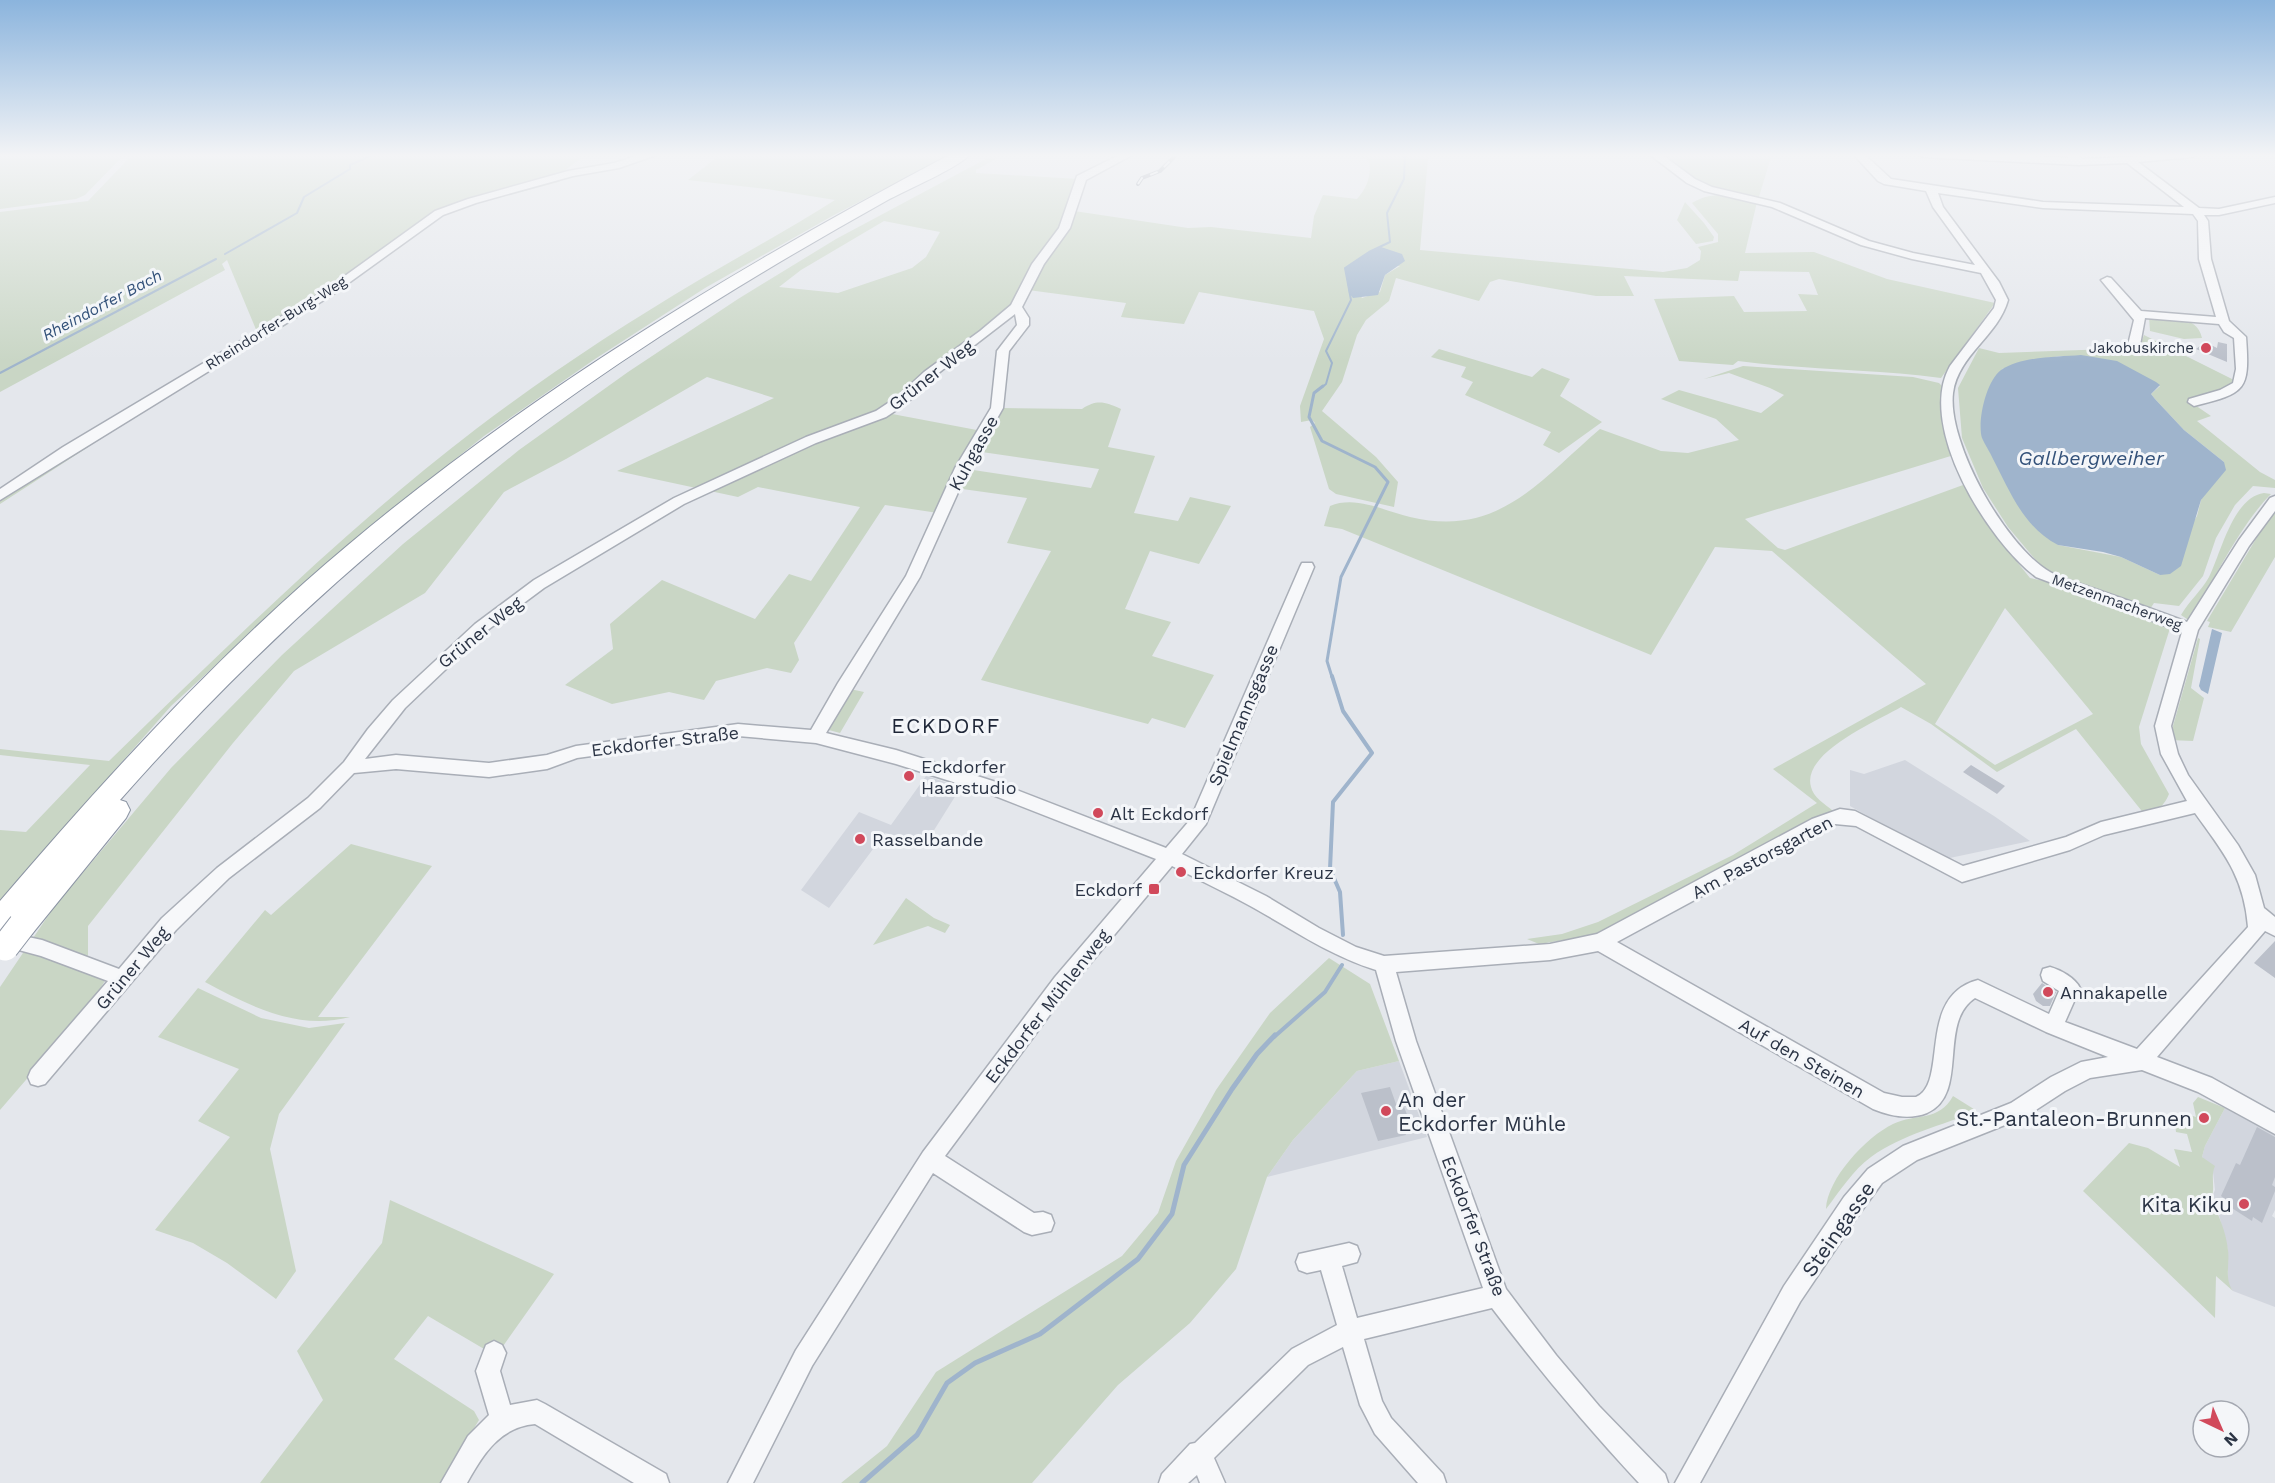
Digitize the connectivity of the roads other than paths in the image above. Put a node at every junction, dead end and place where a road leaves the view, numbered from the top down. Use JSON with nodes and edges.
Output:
{"nodes":[{"id":1,"x":425,"y":223,"type":"edge"},
{"id":2,"x":834,"y":223,"type":"edge"},
{"id":3,"x":852,"y":223,"type":"edge"},
{"id":4,"x":1066,"y":223,"type":"edge"},
{"id":5,"x":1819,"y":223,"type":"edge"},
{"id":6,"x":1950,"y":223,"type":"edge"},
{"id":7,"x":2203,"y":223,"type":"edge"},
{"id":8,"x":1984,"y":270,"type":"junction"},
{"id":9,"x":2107,"y":280,"type":"dead end"},
{"id":10,"x":1016,"y":308,"type":"junction"},
{"id":11,"x":2137,"y":314,"type":"junction"},
{"id":12,"x":2223,"y":321,"type":"junction"},
{"id":13,"x":2134,"y":345,"type":"dead end"},
{"id":14,"x":2194,"y":402,"type":"dead end"},
{"id":15,"x":0,"y":495,"type":"edge"},
{"id":16,"x":2275,"y":501,"type":"edge"},
{"id":17,"x":1306,"y":567,"type":"dead end"},
{"id":18,"x":2190,"y":629,"type":"junction"},
{"id":19,"x":816,"y":737,"type":"junction"},
{"id":20,"x":350,"y":767,"type":"junction"},
{"id":21,"x":2198,"y":805,"type":"junction"},
{"id":22,"x":1170,"y":857,"type":"junction"},
{"id":23,"x":2258,"y":914,"type":"junction"},
{"id":24,"x":2275,"y":928,"type":"edge"},
{"id":25,"x":5,"y":937,"type":"edge"},
{"id":26,"x":1600,"y":942,"type":"junction"},
{"id":27,"x":1384,"y":964,"type":"junction"},
{"id":28,"x":2050,"y":975,"type":"dead end"},
{"id":29,"x":124,"y":979,"type":"junction"},
{"id":30,"x":2053,"y":1026,"type":"junction"},
{"id":31,"x":2140,"y":1061,"type":"junction"},
{"id":32,"x":38,"y":1077,"type":"dead end"},
{"id":33,"x":2275,"y":1124,"type":"edge"},
{"id":34,"x":930,"y":1159,"type":"junction"},
{"id":35,"x":1043,"y":1223,"type":"dead end"},
{"id":36,"x":1328,"y":1258,"type":"dead end"},
{"id":37,"x":1497,"y":1296,"type":"junction"},
{"id":38,"x":1349,"y":1331,"type":"junction"},
{"id":39,"x":494,"y":1353,"type":"dead end"},
{"id":40,"x":502,"y":1419,"type":"junction"},
{"id":41,"x":1199,"y":1453,"type":"junction"},
{"id":42,"x":453,"y":1483,"type":"edge"},
{"id":43,"x":657,"y":1483,"type":"edge"},
{"id":44,"x":740,"y":1483,"type":"edge"},
{"id":45,"x":1170,"y":1483,"type":"edge"},
{"id":46,"x":1213,"y":1483,"type":"edge"},
{"id":47,"x":1434,"y":1483,"type":"edge"},
{"id":48,"x":1656,"y":1483,"type":"edge"},
{"id":49,"x":1688,"y":1483,"type":"edge"}],
"edges":[{"from":1,"to":15,"type":"street","name":"Rheindorfer-Burg-Weg"},
{"from":2,"to":25,"type":"highway"},
{"from":3,"to":25,"type":"highway"},
{"from":4,"to":10,"type":"street","name":"Kuhgasse"},
{"from":5,"to":8,"type":"street"},
{"from":6,"to":8,"type":"street","name":"Metzenmacherweg"},
{"from":7,"to":12,"type":"street"},
{"from":8,"to":18,"type":"street","name":"Metzenmacherweg"},
{"from":9,"to":11,"type":"street"},
{"from":10,"to":19,"type":"street","name":"Kuhgasse"},
{"from":10,"to":20,"type":"street","name":"Grüner Weg"},
{"from":11,"to":12,"type":"street"},
{"from":11,"to":13,"type":"street"},
{"from":12,"to":14,"type":"street"},
{"from":16,"to":18,"type":"street"},
{"from":17,"to":22,"type":"street","name":"Spielmannsgasse"},
{"from":18,"to":21,"type":"street"},
{"from":19,"to":20,"type":"street","name":"Eckdorfer Straße"},
{"from":19,"to":22,"type":"street","name":"Eckdorfer Straße"},
{"from":20,"to":29,"type":"street","name":"Grüner Weg"},
{"from":21,"to":23,"type":"street"},
{"from":21,"to":26,"type":"street","name":"Am Pastorsgarten"},
{"from":22,"to":27,"type":"street","name":"Eckdorfer Straße"},
{"from":22,"to":34,"type":"street","name":"Eckdorfer Mühlenweg"},
{"from":23,"to":24,"type":"street"},
{"from":23,"to":31,"type":"street"},
{"from":25,"to":29,"type":"street"},
{"from":26,"to":27,"type":"street"},
{"from":26,"to":30,"type":"street","name":"Auf den Steinen"},
{"from":27,"to":37,"type":"street","name":"Eckdorfer Straße"},
{"from":28,"to":30,"type":"street"},
{"from":29,"to":32,"type":"street","name":"Grüner Weg"},
{"from":30,"to":31,"type":"street","name":"Auf den Steinen"},
{"from":31,"to":33,"type":"street","name":"Auf den Steinen"},
{"from":31,"to":49,"type":"street","name":"Steingasse"},
{"from":34,"to":35,"type":"street"},
{"from":34,"to":44,"type":"street","name":"Eckdorfer Mühlenweg"},
{"from":36,"to":38,"type":"street"},
{"from":37,"to":38,"type":"street"},
{"from":37,"to":48,"type":"street","name":"Eckdorfer Straße"},
{"from":38,"to":41,"type":"street"},
{"from":38,"to":47,"type":"street"},
{"from":39,"to":40,"type":"street"},
{"from":40,"to":42,"type":"street"},
{"from":40,"to":43,"type":"street"},
{"from":41,"to":45,"type":"street"},
{"from":41,"to":46,"type":"street"}]}
